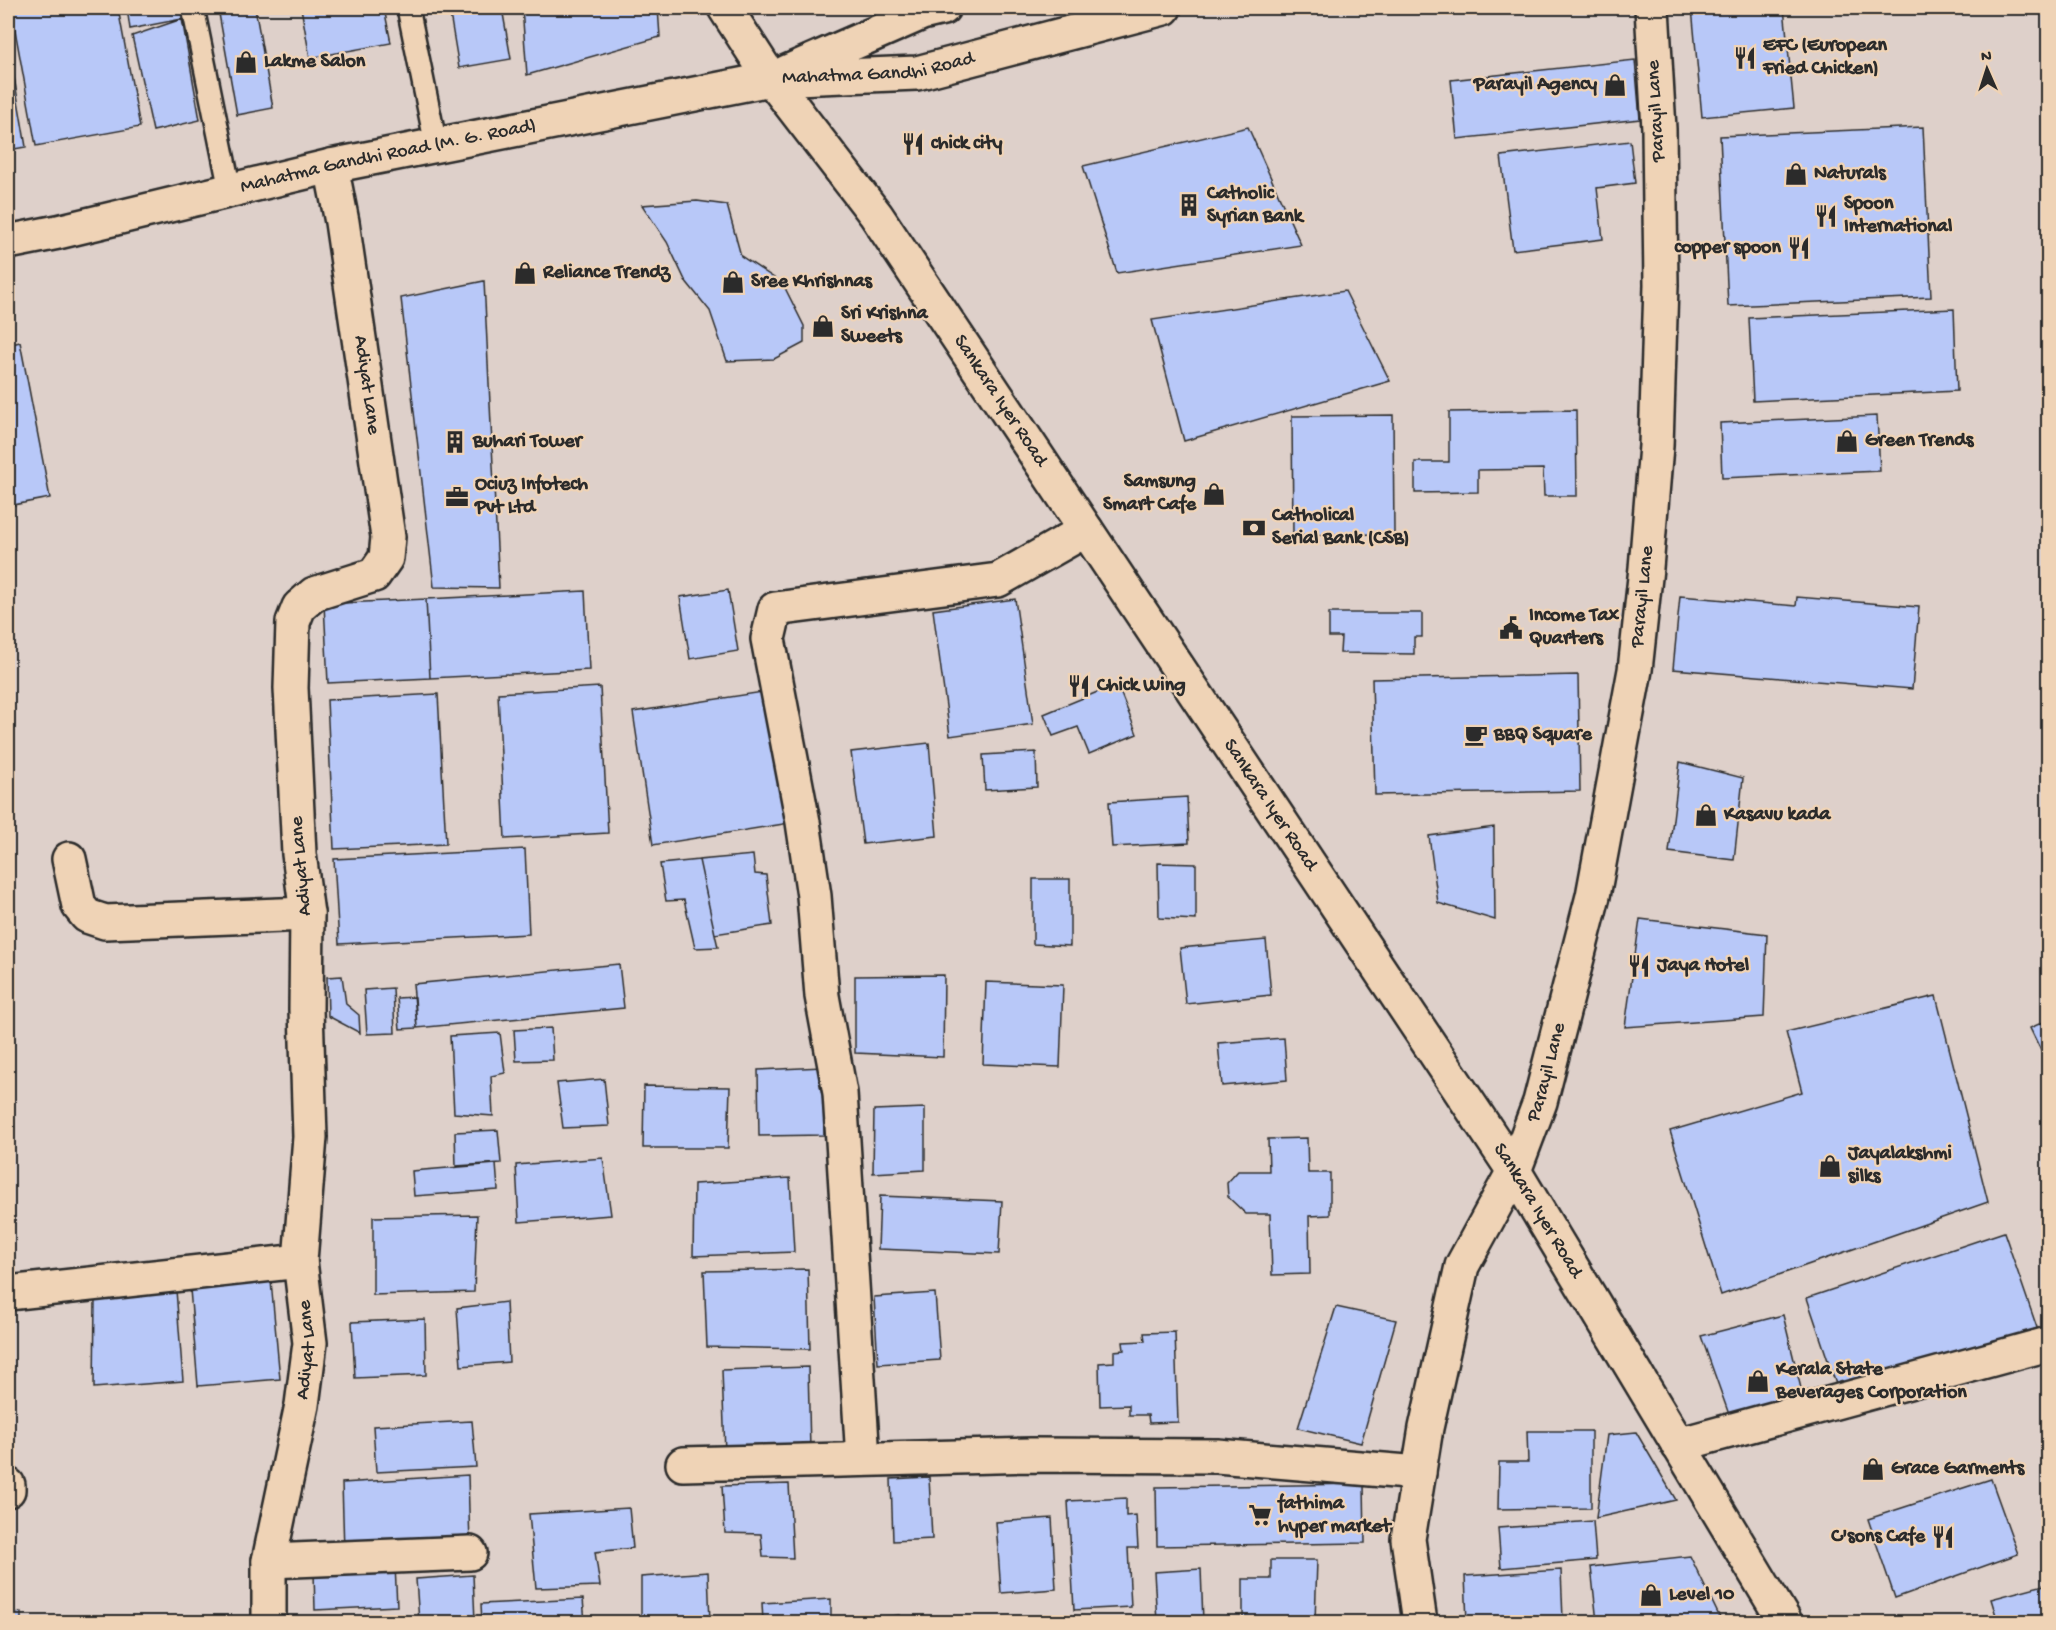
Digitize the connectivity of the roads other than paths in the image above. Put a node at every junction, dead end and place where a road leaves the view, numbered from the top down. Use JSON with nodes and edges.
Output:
{"nodes":[{"id":1,"x":192,"y":8,"type":"edge"},
{"id":2,"x":408,"y":8,"type":"edge"},
{"id":3,"x":725,"y":8,"type":"edge"},
{"id":4,"x":943,"y":8,"type":"edge"},
{"id":5,"x":1164,"y":8,"type":"edge"},
{"id":6,"x":1652,"y":8,"type":"edge"},
{"id":7,"x":771,"y":79,"type":"junction"},
{"id":8,"x":436,"y":145,"type":"junction"},
{"id":9,"x":331,"y":166,"type":"junction"},
{"id":10,"x":230,"y":190,"type":"junction"},
{"id":11,"x":8,"y":242,"type":"edge"},
{"id":12,"x":1086,"y":530,"type":"junction"},
{"id":13,"x":69,"y":859,"type":"dead end"},
{"id":14,"x":307,"y":914,"type":"junction"},
{"id":15,"x":1514,"y":1171,"type":"junction"},
{"id":16,"x":300,"y":1261,"type":"junction"},
{"id":17,"x":8,"y":1293,"type":"edge"},
{"id":18,"x":2049,"y":1344,"type":"edge"},
{"id":19,"x":1678,"y":1445,"type":"junction"},
{"id":20,"x":863,"y":1459,"type":"junction"},
{"id":21,"x":683,"y":1464,"type":"dead end"},
{"id":22,"x":1419,"y":1473,"type":"junction"},
{"id":23,"x":8,"y":1485,"type":"edge"},
{"id":24,"x":8,"y":1490,"type":"edge"},
{"id":25,"x":470,"y":1553,"type":"dead end"},
{"id":26,"x":269,"y":1561,"type":"junction"},
{"id":27,"x":269,"y":1623,"type":"edge"},
{"id":28,"x":1419,"y":1623,"type":"edge"},
{"id":29,"x":1785,"y":1623,"type":"edge"}],
"edges":[{"from":1,"to":10,"type":"lane"},
{"from":2,"to":8,"type":"lane"},
{"from":3,"to":7,"type":"street","name":"Sankara Iyer Road"},
{"from":4,"to":7,"type":"street","name":"Mahatma Gandhi Road"},
{"from":5,"to":7,"type":"street","name":"Mahatma Gandhi Road"},
{"from":6,"to":15,"type":"street","name":"Parayil Lane"},
{"from":7,"to":8,"type":"street","name":"Mahatma Gandhi Road (M. G. Road)"},
{"from":7,"to":12,"type":"street","name":"Sankara Iyer Road"},
{"from":8,"to":9,"type":"street","name":"Mahatma Gandhi Road (M. G. Road)"},
{"from":9,"to":10,"type":"street","name":"Mahatma Gandhi Road (M. G. Road)"},
{"from":9,"to":14,"type":"street","name":"Adiyat Lane"},
{"from":10,"to":11,"type":"street","name":"Mahatma Gandhi Road (M. G. Road)"},
{"from":12,"to":15,"type":"street","name":"Sankara Iyer Road"},
{"from":12,"to":20,"type":"street"},
{"from":13,"to":14,"type":"street"},
{"from":14,"to":16,"type":"street","name":"Adiyat Lane"},
{"from":15,"to":19,"type":"street","name":"Sankara Iyer Road"},
{"from":15,"to":22,"type":"street","name":"Parayil Lane"},
{"from":16,"to":17,"type":"street"},
{"from":16,"to":26,"type":"street","name":"Adiyat Lane"},
{"from":18,"to":19,"type":"street"},
{"from":19,"to":29,"type":"street","name":"Sankara Iyer Road"},
{"from":20,"to":21,"type":"street"},
{"from":20,"to":22,"type":"street"},
{"from":22,"to":28,"type":"street","name":"Parayil Lane"},
{"from":23,"to":24,"type":"street"},
{"from":25,"to":26,"type":"street"},
{"from":26,"to":27,"type":"street","name":"Adiyat Lane"}]}
